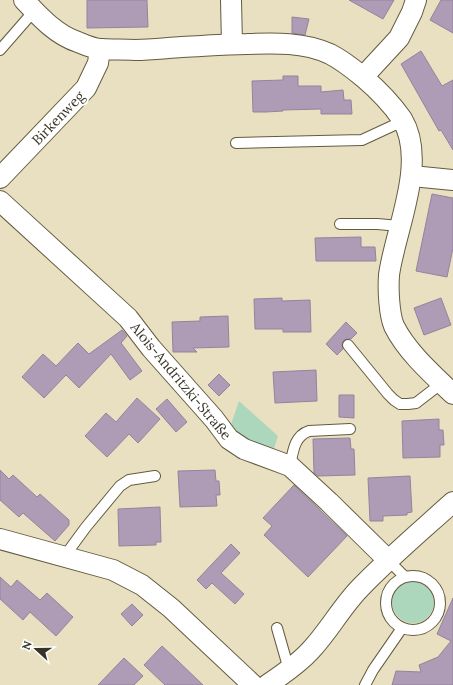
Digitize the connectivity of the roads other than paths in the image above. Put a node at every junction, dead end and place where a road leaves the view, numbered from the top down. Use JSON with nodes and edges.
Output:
{"nodes":[{"id":1,"x":231,"y":0,"type":"edge"},
{"id":2,"x":416,"y":0,"type":"edge"},
{"id":3,"x":29,"y":5,"type":"edge"},
{"id":4,"x":232,"y":44,"type":"junction"},
{"id":5,"x":100,"y":49,"type":"junction"},
{"id":6,"x":0,"y":50,"type":"edge"},
{"id":7,"x":363,"y":77,"type":"junction"},
{"id":8,"x":403,"y":121,"type":"junction"},
{"id":9,"x":236,"y":143,"type":"dead end"},
{"id":10,"x":412,"y":176,"type":"junction"},
{"id":11,"x":0,"y":178,"type":"edge"},
{"id":12,"x":453,"y":180,"type":"edge"},
{"id":13,"x":0,"y":201,"type":"edge"},
{"id":14,"x":340,"y":224,"type":"dead end"},
{"id":15,"x":400,"y":226,"type":"junction"},
{"id":16,"x":348,"y":345,"type":"dead end"},
{"id":17,"x":447,"y":389,"type":"edge"},
{"id":18,"x":350,"y":429,"type":"dead end"},
{"id":19,"x":290,"y":466,"type":"junction"},
{"id":20,"x":155,"y":476,"type":"dead end"},
{"id":21,"x":453,"y":502,"type":"edge"},
{"id":22,"x":0,"y":539,"type":"edge"},
{"id":23,"x":64,"y":556,"type":"junction"},
{"id":24,"x":388,"y":560,"type":"junction"},
{"id":25,"x":404,"y":576,"type":"junction"},
{"id":26,"x":277,"y":628,"type":"dead end"},
{"id":27,"x":402,"y":628,"type":"junction"},
{"id":28,"x":289,"y":670,"type":"junction"},
{"id":29,"x":253,"y":685,"type":"edge"},
{"id":30,"x":267,"y":685,"type":"edge"},
{"id":31,"x":365,"y":685,"type":"edge"}],
"edges":[{"from":1,"to":4,"type":"street"},
{"from":2,"to":7,"type":"street"},
{"from":3,"to":5,"type":"street"},
{"from":3,"to":6,"type":"lane"},
{"from":4,"to":5,"type":"street"},
{"from":4,"to":7,"type":"street"},
{"from":5,"to":11,"type":"street","name":"Birkenweg"},
{"from":7,"to":8,"type":"street"},
{"from":8,"to":9,"type":"lane"},
{"from":8,"to":10,"type":"street"},
{"from":10,"to":12,"type":"street"},
{"from":10,"to":15,"type":"street"},
{"from":13,"to":19,"type":"street","name":"Alois-Andritzki-Straße"},
{"from":14,"to":15,"type":"lane"},
{"from":15,"to":17,"type":"street"},
{"from":16,"to":17,"type":"lane"},
{"from":18,"to":19,"type":"lane"},
{"from":19,"to":24,"type":"street","name":"Alois-Andritzki-Straße"},
{"from":20,"to":23,"type":"lane"},
{"from":21,"to":24,"type":"street"},
{"from":22,"to":23,"type":"street"},
{"from":23,"to":29,"type":"street"},
{"from":24,"to":25,"type":"lane"},
{"from":24,"to":28,"type":"street"},
{"from":25,"to":27,"type":"lane"},
{"from":25,"to":27,"type":"lane"},
{"from":26,"to":28,"type":"lane"},
{"from":27,"to":31,"type":"lane"},
{"from":28,"to":30,"type":"street"}]}
